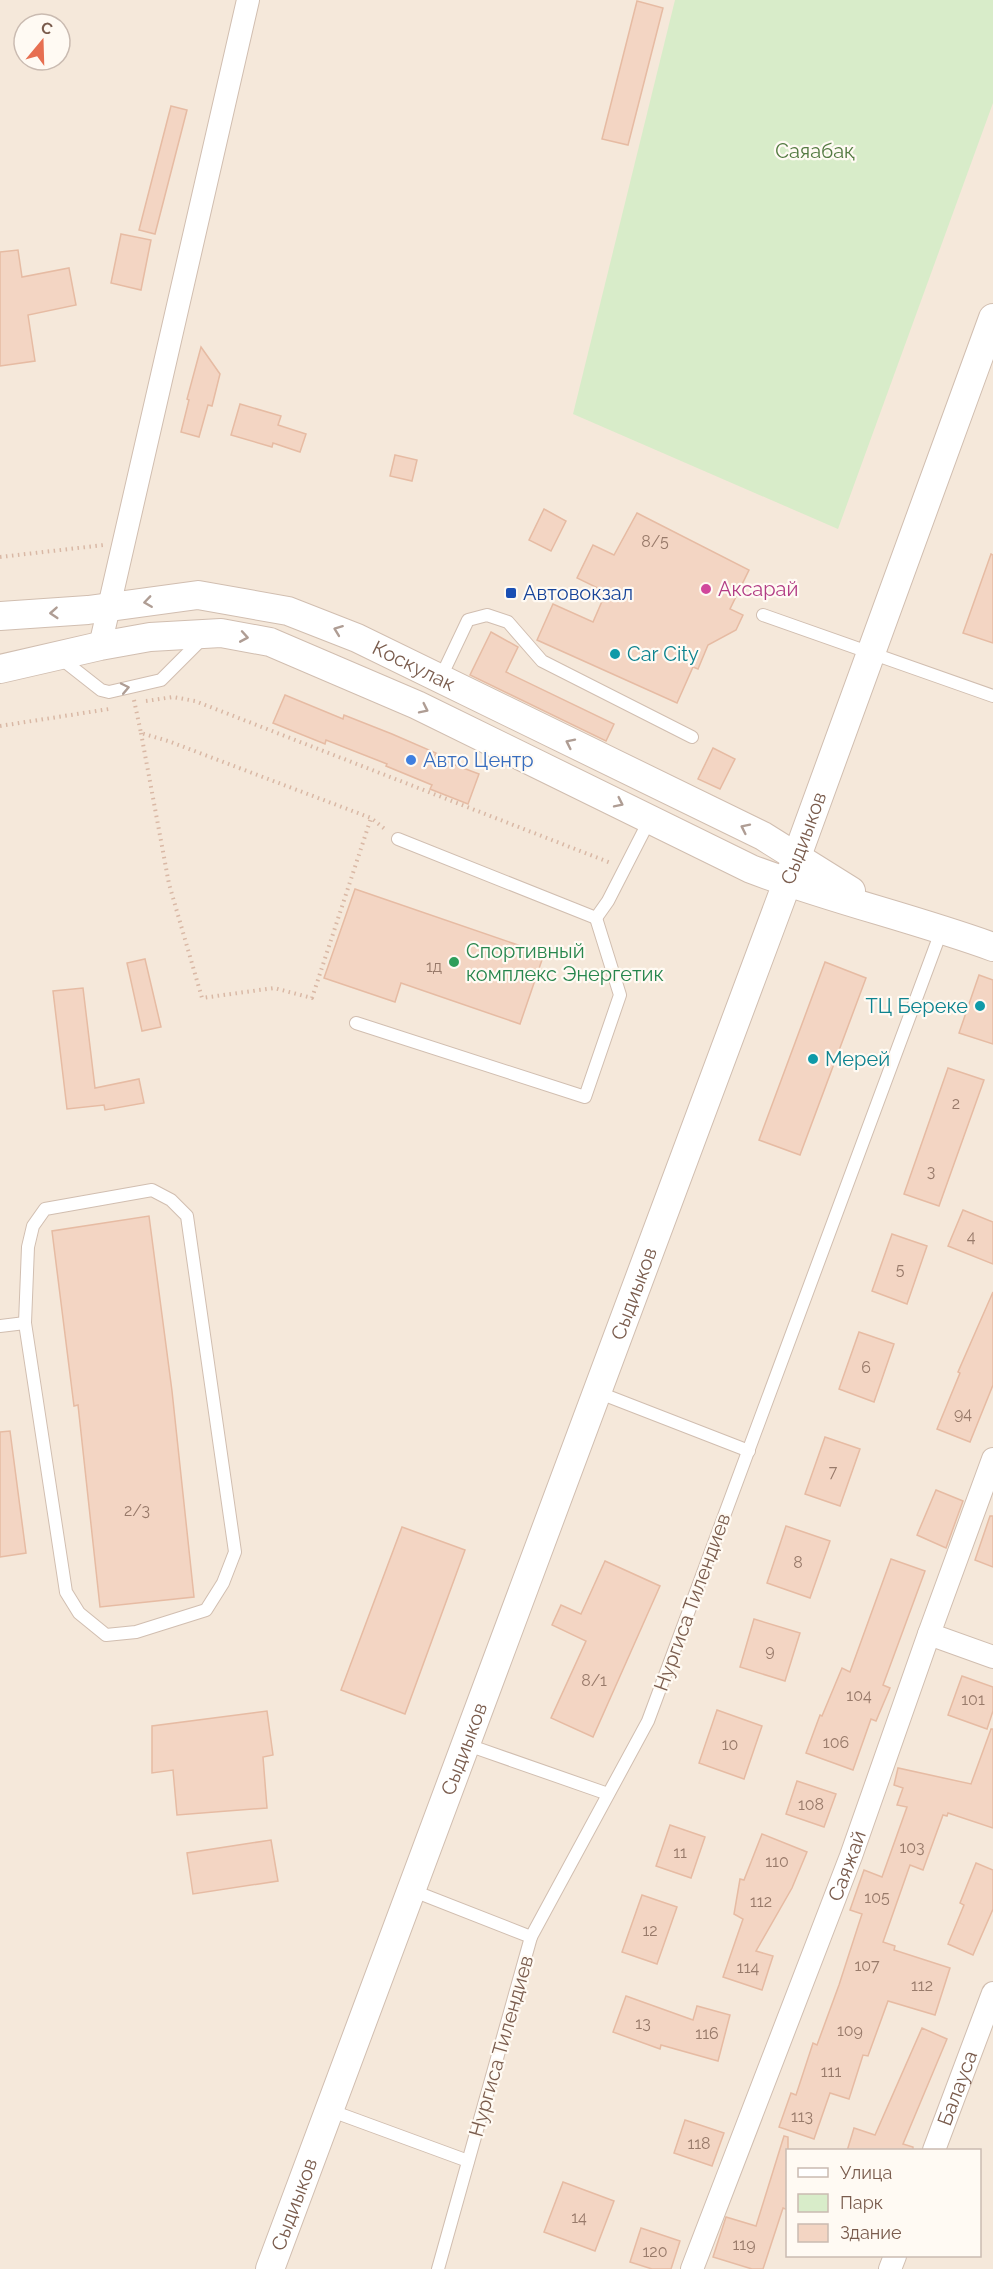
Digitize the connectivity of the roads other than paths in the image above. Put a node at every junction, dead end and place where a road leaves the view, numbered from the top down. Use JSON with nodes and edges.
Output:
{"nodes":[{"id":1,"x":248,"y":0,"type":"edge"},
{"id":2,"x":993,"y":318,"type":"edge"},
{"id":3,"x":109,"y":608,"type":"junction"},
{"id":4,"x":763,"y":615,"type":"dead end"},
{"id":5,"x":0,"y":616,"type":"edge"},
{"id":6,"x":208,"y":634,"type":"junction"},
{"id":7,"x":100,"y":646,"type":"junction"},
{"id":8,"x":870,"y":652,"type":"junction"},
{"id":9,"x":58,"y":656,"type":"junction"},
{"id":10,"x":0,"y":669,"type":"edge"},
{"id":11,"x":440,"y":679,"type":"junction"},
{"id":12,"x":993,"y":696,"type":"edge"},
{"id":13,"x":692,"y":736,"type":"dead end"},
{"id":14,"x":650,"y":819,"type":"junction"},
{"id":15,"x":398,"y":839,"type":"road end"},
{"id":16,"x":797,"y":856,"type":"junction"},
{"id":17,"x":787,"y":882,"type":"junction"},
{"id":18,"x":596,"y":918,"type":"junction"},
{"id":19,"x":930,"y":925,"type":"junction"},
{"id":20,"x":993,"y":947,"type":"edge"},
{"id":21,"x":356,"y":1023,"type":"dead end"},
{"id":22,"x":25,"y":1323,"type":"junction"},
{"id":23,"x":0,"y":1326,"type":"edge"},
{"id":24,"x":597,"y":1392,"type":"junction"},
{"id":25,"x":749,"y":1451,"type":"junction"},
{"id":26,"x":993,"y":1460,"type":"edge"},
{"id":27,"x":928,"y":1634,"type":"junction"},
{"id":28,"x":993,"y":1657,"type":"edge"},
{"id":29,"x":465,"y":1744,"type":"junction"},
{"id":30,"x":608,"y":1794,"type":"junction"},
{"id":31,"x":411,"y":1890,"type":"junction"},
{"id":32,"x":531,"y":1936,"type":"junction"},
{"id":33,"x":993,"y":1993,"type":"edge"},
{"id":34,"x":329,"y":2110,"type":"junction"},
{"id":35,"x":935,"y":2149,"type":"edge"},
{"id":36,"x":468,"y":2161,"type":"junction"},
{"id":37,"x":270,"y":2269,"type":"edge"},
{"id":38,"x":438,"y":2269,"type":"edge"},
{"id":39,"x":692,"y":2269,"type":"edge"}],
"edges":[{"from":1,"to":3,"type":"street"},
{"from":2,"to":8,"type":"street","name":"Сыдиыков"},
{"from":3,"to":5,"type":"street","name":"Коскулак","one_way":true},
{"from":3,"to":7,"type":"street"},
{"from":11,"to":3,"type":"street","name":"Коскулак","one_way":true},
{"from":4,"to":8,"type":"lane"},
{"from":6,"to":7,"type":"street","name":"Коскулак"},
{"from":9,"to":6,"type":"lane","one_way":true},
{"from":6,"to":14,"type":"street","name":"Коскулак","one_way":true},
{"from":7,"to":9,"type":"street","name":"Коскулак"},
{"from":8,"to":12,"type":"lane"},
{"from":8,"to":16,"type":"street","name":"Сыдиыков"},
{"from":9,"to":10,"type":"street","name":"Коскулак"},
{"from":11,"to":13,"type":"lane"},
{"from":16,"to":11,"type":"street","name":"Коскулак","one_way":true},
{"from":14,"to":17,"type":"street","name":"Коскулак"},
{"from":14,"to":18,"type":"lane"},
{"from":15,"to":18,"type":"lane"},
{"from":16,"to":17,"type":"street","name":"Сыдиыков"},
{"from":16,"to":19,"type":"street","name":"Коскулак"},
{"from":17,"to":19,"type":"street","name":"Коскулак"},
{"from":17,"to":24,"type":"street","name":"Сыдиыков"},
{"from":18,"to":21,"type":"lane"},
{"from":19,"to":20,"type":"street"},
{"from":19,"to":25,"type":"lane","name":"Нургиса Тилендиев"},
{"from":22,"to":22,"type":"lane"},
{"from":22,"to":23,"type":"lane"},
{"from":24,"to":25,"type":"lane"},
{"from":24,"to":29,"type":"street","name":"Сыдиыков"},
{"from":25,"to":30,"type":"lane","name":"Нургиса Тилендиев"},
{"from":26,"to":27,"type":"street","name":"Саяжай"},
{"from":27,"to":28,"type":"street"},
{"from":27,"to":39,"type":"street","name":"Саяжай"},
{"from":29,"to":30,"type":"lane"},
{"from":29,"to":31,"type":"street","name":"Сыдиыков"},
{"from":30,"to":32,"type":"lane","name":"Нургиса Тилендиев"},
{"from":31,"to":32,"type":"lane"},
{"from":31,"to":34,"type":"street","name":"Сыдиыков"},
{"from":32,"to":36,"type":"lane","name":"Нургиса Тилендиев"},
{"from":33,"to":35,"type":"street","name":"Балауса"},
{"from":34,"to":36,"type":"lane"},
{"from":34,"to":37,"type":"street","name":"Сыдиыков"},
{"from":36,"to":38,"type":"lane","name":"Нургиса Тилендиев"}]}
